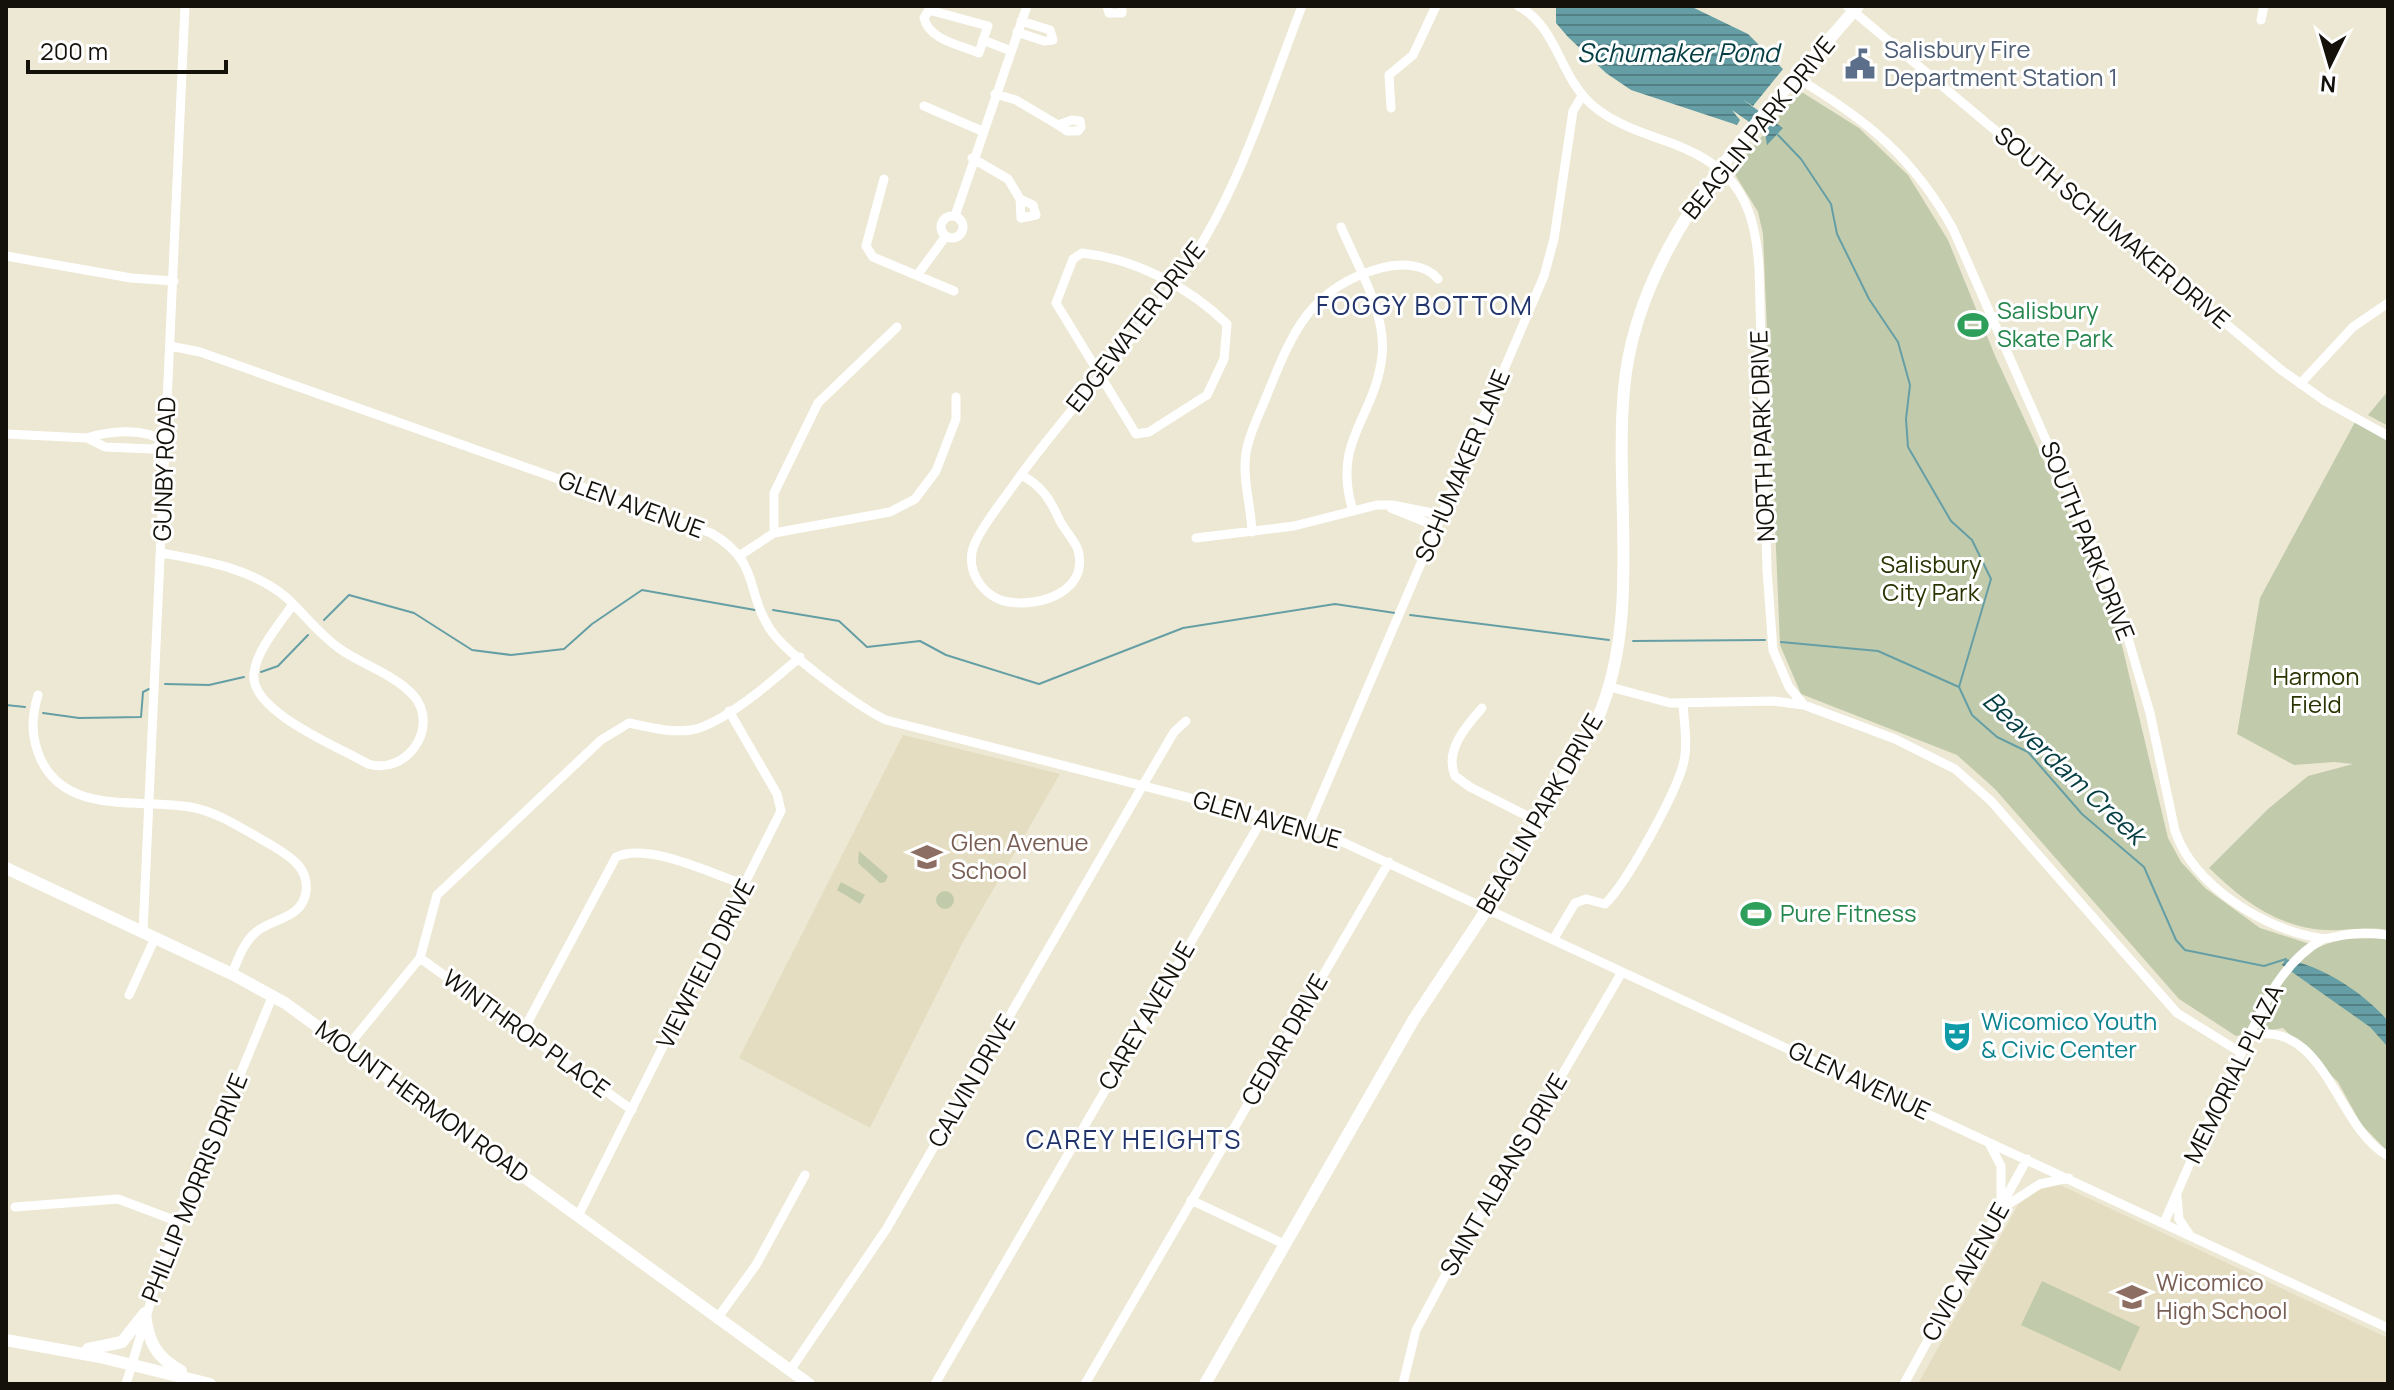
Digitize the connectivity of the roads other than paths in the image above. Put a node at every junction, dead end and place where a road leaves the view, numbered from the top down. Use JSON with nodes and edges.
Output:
{"nodes":[{"id":1,"x":185,"y":6,"type":"edge"},
{"id":2,"x":1027,"y":6,"type":"edge"},
{"id":3,"x":1107,"y":6,"type":"edge"},
{"id":4,"x":1122,"y":6,"type":"edge"},
{"id":5,"x":1302,"y":6,"type":"edge"},
{"id":6,"x":1436,"y":6,"type":"edge"},
{"id":7,"x":1518,"y":6,"type":"edge"},
{"id":8,"x":2264,"y":6,"type":"edge"},
{"id":9,"x":1853,"y":8,"type":"edge"},
{"id":10,"x":2261,"y":20,"type":"dead end"},
{"id":11,"x":1021,"y":21,"type":"junction"},
{"id":12,"x":1017,"y":32,"type":"junction"},
{"id":13,"x":983,"y":40,"type":"junction"},
{"id":14,"x":1011,"y":51,"type":"junction"},
{"id":15,"x":1797,"y":78,"type":"junction"},
{"id":16,"x":995,"y":94,"type":"junction"},
{"id":17,"x":1582,"y":96,"type":"junction"},
{"id":18,"x":924,"y":106,"type":"dead end"},
{"id":19,"x":1391,"y":108,"type":"dead end"},
{"id":20,"x":1058,"y":125,"type":"dead end"},
{"id":21,"x":982,"y":131,"type":"junction"},
{"id":22,"x":972,"y":158,"type":"junction"},
{"id":23,"x":1722,"y":168,"type":"junction"},
{"id":24,"x":884,"y":179,"type":"dead end"},
{"id":25,"x":1020,"y":199,"type":"dead end"},
{"id":26,"x":955,"y":216,"type":"junction"},
{"id":27,"x":1341,"y":227,"type":"dead end"},
{"id":28,"x":946,"y":236,"type":"junction"},
{"id":29,"x":6,"y":256,"type":"edge"},
{"id":30,"x":918,"y":274,"type":"junction"},
{"id":31,"x":1361,"y":276,"type":"junction"},
{"id":32,"x":1438,"y":279,"type":"dead end"},
{"id":33,"x":174,"y":281,"type":"junction"},
{"id":34,"x":1175,"y":284,"type":"junction"},
{"id":35,"x":954,"y":291,"type":"dead end"},
{"id":36,"x":2388,"y":303,"type":"edge"},
{"id":37,"x":897,"y":327,"type":"dead end"},
{"id":38,"x":170,"y":346,"type":"junction"},
{"id":39,"x":1100,"y":377,"type":"junction"},
{"id":40,"x":2300,"y":384,"type":"junction"},
{"id":41,"x":956,"y":397,"type":"dead end"},
{"id":42,"x":6,"y":434,"type":"edge"},
{"id":43,"x":2388,"y":436,"type":"edge"},
{"id":44,"x":87,"y":438,"type":"junction"},
{"id":45,"x":166,"y":442,"type":"junction"},
{"id":46,"x":1021,"y":475,"type":"junction"},
{"id":47,"x":1384,"y":505,"type":"junction"},
{"id":48,"x":1353,"y":511,"type":"junction"},
{"id":49,"x":1443,"y":515,"type":"junction"},
{"id":50,"x":1438,"y":527,"type":"junction"},
{"id":51,"x":1252,"y":532,"type":"junction"},
{"id":52,"x":774,"y":533,"type":"junction"},
{"id":53,"x":1196,"y":538,"type":"dead end"},
{"id":54,"x":162,"y":553,"type":"junction"},
{"id":55,"x":739,"y":556,"type":"junction"},
{"id":56,"x":293,"y":604,"type":"junction"},
{"id":57,"x":800,"y":657,"type":"junction"},
{"id":58,"x":1610,"y":687,"type":"junction"},
{"id":59,"x":38,"y":695,"type":"dead end"},
{"id":60,"x":1683,"y":704,"type":"junction"},
{"id":61,"x":1804,"y":705,"type":"junction"},
{"id":62,"x":1482,"y":708,"type":"dead end"},
{"id":63,"x":729,"y":711,"type":"junction"},
{"id":64,"x":1186,"y":721,"type":"dead end"},
{"id":65,"x":1143,"y":785,"type":"junction"},
{"id":66,"x":148,"y":805,"type":"junction"},
{"id":67,"x":1264,"y":816,"type":"junction"},
{"id":68,"x":1537,"y":821,"type":"junction"},
{"id":69,"x":1308,"y":827,"type":"junction"},
{"id":70,"x":1389,"y":862,"type":"junction"},
{"id":71,"x":11,"y":872,"type":"edge"},
{"id":72,"x":746,"y":885,"type":"junction"},
{"id":73,"x":1487,"y":909,"type":"junction"},
{"id":74,"x":149,"y":935,"type":"junction"},
{"id":75,"x":2388,"y":935,"type":"edge"},
{"id":76,"x":2323,"y":939,"type":"junction"},
{"id":77,"x":1553,"y":940,"type":"junction"},
{"id":78,"x":420,"y":958,"type":"junction"},
{"id":79,"x":1622,"y":972,"type":"junction"},
{"id":80,"x":232,"y":974,"type":"junction"},
{"id":81,"x":129,"y":995,"type":"dead end"},
{"id":82,"x":273,"y":995,"type":"junction"},
{"id":83,"x":523,"y":1031,"type":"junction"},
{"id":84,"x":2247,"y":1036,"type":"junction"},
{"id":85,"x":348,"y":1046,"type":"junction"},
{"id":86,"x":2240,"y":1052,"type":"junction"},
{"id":87,"x":632,"y":1110,"type":"junction"},
{"id":88,"x":1987,"y":1140,"type":"junction"},
{"id":89,"x":2388,"y":1156,"type":"edge"},
{"id":90,"x":2027,"y":1159,"type":"junction"},
{"id":91,"x":805,"y":1175,"type":"dead end"},
{"id":92,"x":2069,"y":1178,"type":"junction"},
{"id":93,"x":2177,"y":1192,"type":"junction"},
{"id":94,"x":1191,"y":1200,"type":"junction"},
{"id":95,"x":15,"y":1207,"type":"dead end"},
{"id":96,"x":2001,"y":1209,"type":"junction"},
{"id":97,"x":578,"y":1216,"type":"junction"},
{"id":98,"x":179,"y":1222,"type":"junction"},
{"id":99,"x":2164,"y":1223,"type":"junction"},
{"id":100,"x":2191,"y":1237,"type":"junction"},
{"id":101,"x":1284,"y":1244,"type":"junction"},
{"id":102,"x":145,"y":1313,"type":"junction"},
{"id":103,"x":719,"y":1316,"type":"junction"},
{"id":104,"x":2388,"y":1328,"type":"edge"},
{"id":105,"x":6,"y":1340,"type":"edge"},
{"id":106,"x":69,"y":1350,"type":"junction"},
{"id":107,"x":131,"y":1364,"type":"junction"},
{"id":108,"x":791,"y":1369,"type":"junction"},
{"id":109,"x":204,"y":1382,"type":"edge"},
{"id":110,"x":126,"y":1384,"type":"edge"},
{"id":111,"x":809,"y":1384,"type":"edge"},
{"id":112,"x":935,"y":1384,"type":"edge"},
{"id":113,"x":1085,"y":1384,"type":"edge"},
{"id":114,"x":1205,"y":1384,"type":"edge"},
{"id":115,"x":1403,"y":1384,"type":"edge"},
{"id":116,"x":1904,"y":1384,"type":"edge"}],
"edges":[{"from":1,"to":33,"type":"street","name":"GUNBY ROAD"},
{"from":2,"to":11,"type":"street"},
{"from":3,"to":4,"type":"street"},
{"from":5,"to":34,"type":"street","name":"EDGEWATER DRIVE"},
{"from":6,"to":19,"type":"street"},
{"from":7,"to":17,"type":"street"},
{"from":8,"to":10,"type":"street"},
{"from":9,"to":15,"type":"main road","name":"BEAGLIN PARK DRIVE"},
{"from":9,"to":40,"type":"street","name":"SOUTH SCHUMAKER DRIVE"},
{"from":11,"to":12,"type":"street"},
{"from":11,"to":12,"type":"street"},
{"from":12,"to":14,"type":"street"},
{"from":13,"to":13,"type":"street"},
{"from":13,"to":14,"type":"street"},
{"from":14,"to":16,"type":"street"},
{"from":15,"to":23,"type":"main road","name":"BEAGLIN PARK DRIVE"},
{"from":15,"to":76,"type":"street","name":"SOUTH PARK DRIVE"},
{"from":16,"to":20,"type":"street"},
{"from":16,"to":21,"type":"street"},
{"from":17,"to":23,"type":"street"},
{"from":17,"to":49,"type":"street","name":"SCHUMAKER LANE"},
{"from":18,"to":21,"type":"street"},
{"from":21,"to":22,"type":"street"},
{"from":22,"to":25,"type":"street"},
{"from":22,"to":26,"type":"street"},
{"from":23,"to":58,"type":"main road","name":"BEAGLIN PARK DRIVE"},
{"from":23,"to":61,"type":"street","name":"NORTH PARK DRIVE"},
{"from":24,"to":30,"type":"street"},
{"from":26,"to":28,"type":"street"},
{"from":26,"to":28,"type":"street"},
{"from":27,"to":31,"type":"street"},
{"from":28,"to":30,"type":"street"},
{"from":29,"to":33,"type":"street"},
{"from":30,"to":35,"type":"street"},
{"from":31,"to":32,"type":"street"},
{"from":31,"to":48,"type":"street"},
{"from":31,"to":51,"type":"street"},
{"from":33,"to":38,"type":"street","name":"GUNBY ROAD"},
{"from":34,"to":39,"type":"street","name":"EDGEWATER DRIVE"},
{"from":34,"to":39,"type":"street"},
{"from":34,"to":39,"type":"street"},
{"from":36,"to":40,"type":"street"},
{"from":37,"to":52,"type":"street"},
{"from":38,"to":45,"type":"street","name":"GUNBY ROAD"},
{"from":38,"to":55,"type":"street","name":"GLEN AVENUE"},
{"from":39,"to":46,"type":"street","name":"EDGEWATER DRIVE"},
{"from":40,"to":43,"type":"street","name":"SOUTH SCHUMAKER DRIVE"},
{"from":41,"to":52,"type":"street"},
{"from":42,"to":44,"type":"street"},
{"from":44,"to":45,"type":"street"},
{"from":44,"to":45,"type":"street"},
{"from":45,"to":54,"type":"street","name":"GUNBY ROAD"},
{"from":46,"to":46,"type":"street","name":"EDGEWATER DRIVE"},
{"from":47,"to":48,"type":"street"},
{"from":47,"to":49,"type":"street"},
{"from":47,"to":50,"type":"street"},
{"from":48,"to":51,"type":"street"},
{"from":49,"to":50,"type":"street","name":"SCHUMAKER LANE"},
{"from":50,"to":69,"type":"street","name":"SCHUMAKER LANE"},
{"from":51,"to":53,"type":"street"},
{"from":52,"to":55,"type":"street"},
{"from":54,"to":56,"type":"street"},
{"from":54,"to":66,"type":"street","name":"GUNBY ROAD"},
{"from":55,"to":57,"type":"street","name":"GLEN AVENUE"},
{"from":56,"to":56,"type":"street"},
{"from":57,"to":63,"type":"street"},
{"from":57,"to":65,"type":"street","name":"GLEN AVENUE"},
{"from":58,"to":60,"type":"street"},
{"from":58,"to":68,"type":"main road","name":"BEAGLIN PARK DRIVE"},
{"from":59,"to":66,"type":"street"},
{"from":60,"to":61,"type":"street"},
{"from":60,"to":77,"type":"street"},
{"from":61,"to":86,"type":"street"},
{"from":62,"to":68,"type":"street"},
{"from":63,"to":72,"type":"street","name":"VIEWFIELD DRIVE"},
{"from":63,"to":78,"type":"street"},
{"from":64,"to":65,"type":"street","name":"CALVIN DRIVE"},
{"from":65,"to":67,"type":"street","name":"GLEN AVENUE"},
{"from":65,"to":108,"type":"street","name":"CALVIN DRIVE"},
{"from":66,"to":74,"type":"street","name":"GUNBY ROAD"},
{"from":66,"to":80,"type":"street"},
{"from":67,"to":69,"type":"street","name":"GLEN AVENUE"},
{"from":67,"to":112,"type":"street","name":"CAREY AVENUE"},
{"from":68,"to":73,"type":"main road","name":"BEAGLIN PARK DRIVE"},
{"from":69,"to":70,"type":"street","name":"GLEN AVENUE"},
{"from":70,"to":73,"type":"street","name":"GLEN AVENUE"},
{"from":70,"to":94,"type":"street","name":"CEDAR DRIVE"},
{"from":71,"to":74,"type":"main road","name":"MOUNT HERMON ROAD"},
{"from":72,"to":83,"type":"street"},
{"from":72,"to":87,"type":"street","name":"VIEWFIELD DRIVE"},
{"from":73,"to":77,"type":"street","name":"GLEN AVENUE"},
{"from":73,"to":101,"type":"main road","name":"BEAGLIN PARK DRIVE"},
{"from":74,"to":80,"type":"main road","name":"MOUNT HERMON ROAD"},
{"from":74,"to":81,"type":"street"},
{"from":75,"to":76,"type":"street","name":"SOUTH PARK DRIVE"},
{"from":76,"to":84,"type":"street","name":"MEMORIAL PLAZA"},
{"from":77,"to":79,"type":"street","name":"GLEN AVENUE"},
{"from":78,"to":83,"type":"street","name":"WINTHROP PLACE"},
{"from":78,"to":85,"type":"street"},
{"from":79,"to":88,"type":"street","name":"GLEN AVENUE"},
{"from":79,"to":115,"type":"street","name":"SAINT ALBANS DRIVE"},
{"from":80,"to":82,"type":"main road","name":"MOUNT HERMON ROAD"},
{"from":82,"to":85,"type":"main road","name":"MOUNT HERMON ROAD"},
{"from":82,"to":98,"type":"street","name":"PHILLIP MORRIS DRIVE"},
{"from":83,"to":87,"type":"street","name":"WINTHROP PLACE"},
{"from":84,"to":86,"type":"street","name":"MEMORIAL PLAZA"},
{"from":84,"to":89,"type":"street"},
{"from":85,"to":97,"type":"main road","name":"MOUNT HERMON ROAD"},
{"from":86,"to":93,"type":"street","name":"MEMORIAL PLAZA"},
{"from":87,"to":97,"type":"street","name":"VIEWFIELD DRIVE"},
{"from":88,"to":90,"type":"street","name":"GLEN AVENUE"},
{"from":88,"to":96,"type":"street"},
{"from":90,"to":92,"type":"street","name":"GLEN AVENUE"},
{"from":90,"to":96,"type":"street","name":"CIVIC AVENUE"},
{"from":91,"to":103,"type":"street"},
{"from":92,"to":96,"type":"street"},
{"from":92,"to":99,"type":"street","name":"GLEN AVENUE"},
{"from":93,"to":99,"type":"street","name":"MEMORIAL PLAZA"},
{"from":93,"to":100,"type":"street"},
{"from":94,"to":101,"type":"street"},
{"from":94,"to":113,"type":"street","name":"CEDAR DRIVE"},
{"from":95,"to":98,"type":"street"},
{"from":96,"to":116,"type":"street","name":"CIVIC AVENUE"},
{"from":97,"to":103,"type":"main road","name":"MOUNT HERMON ROAD"},
{"from":98,"to":102,"type":"street","name":"PHILLIP MORRIS DRIVE"},
{"from":99,"to":100,"type":"street","name":"GLEN AVENUE"},
{"from":100,"to":104,"type":"street","name":"GLEN AVENUE"},
{"from":101,"to":114,"type":"main road","name":"BEAGLIN PARK DRIVE"},
{"from":102,"to":106,"type":"main road"},
{"from":102,"to":107,"type":"street","name":"PHILLIP MORRIS DRIVE"},
{"from":102,"to":109,"type":"main road"},
{"from":103,"to":108,"type":"main road","name":"MOUNT HERMON ROAD"},
{"from":105,"to":106,"type":"main road"},
{"from":106,"to":107,"type":"main road"},
{"from":107,"to":109,"type":"main road"},
{"from":107,"to":110,"type":"street","name":"PHILLIP MORRIS DRIVE"},
{"from":108,"to":111,"type":"main road","name":"MOUNT HERMON ROAD"}]}
